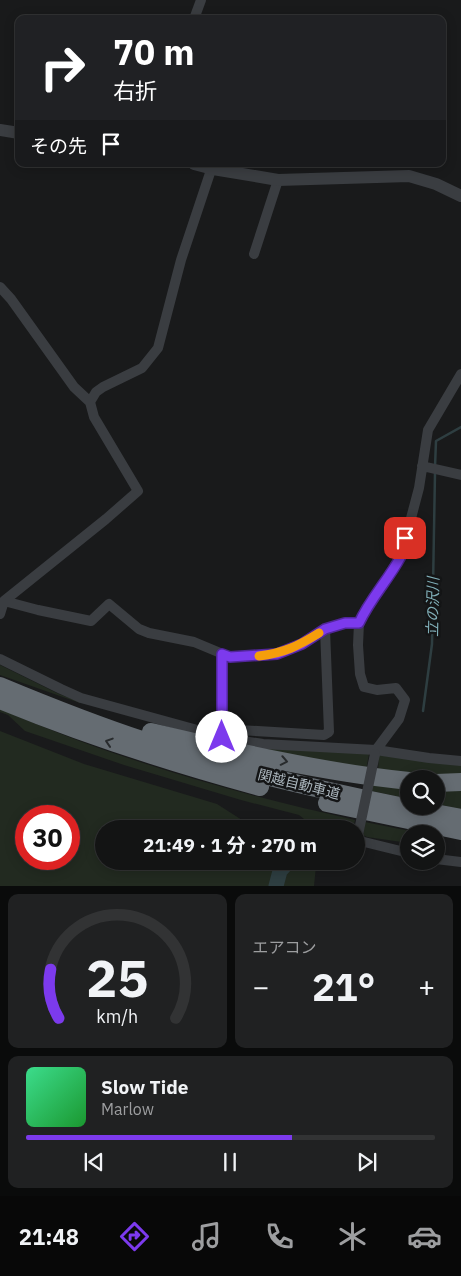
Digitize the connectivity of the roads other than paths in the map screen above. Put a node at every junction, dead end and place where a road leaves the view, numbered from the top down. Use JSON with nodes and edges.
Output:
{"nodes":[{"id":1,"x":201,"y":0,"type":"edge"},
{"id":2,"x":195,"y":15,"type":"edge"},
{"id":3,"x":0,"y":130,"type":"edge"},
{"id":4,"x":15,"y":132,"type":"edge"},
{"id":5,"x":213,"y":167,"type":"edge"},
{"id":6,"x":218,"y":167,"type":"edge"},
{"id":7,"x":278,"y":180,"type":"junction"},
{"id":8,"x":461,"y":196,"type":"edge"},
{"id":9,"x":254,"y":254,"type":"dead end"},
{"id":10,"x":0,"y":287,"type":"edge"},
{"id":11,"x":461,"y":374,"type":"edge"},
{"id":12,"x":90,"y":402,"type":"junction"},
{"id":13,"x":422,"y":466,"type":"junction"},
{"id":14,"x":461,"y":475,"type":"edge"},
{"id":15,"x":4,"y":601,"type":"junction"},
{"id":16,"x":0,"y":614,"type":"edge"},
{"id":17,"x":359,"y":623,"type":"junction"},
{"id":18,"x":325,"y":629,"type":"junction"},
{"id":19,"x":222,"y":654,"type":"junction"},
{"id":20,"x":0,"y":659,"type":"edge"},
{"id":21,"x":0,"y":686,"type":"edge"},
{"id":22,"x":0,"y":700,"type":"edge"},
{"id":23,"x":226,"y":738,"type":"junction"},
{"id":24,"x":376,"y":752,"type":"junction"},
{"id":25,"x":461,"y":761,"type":"edge"},
{"id":26,"x":400,"y":780,"type":"edge"},
{"id":27,"x":461,"y":782,"type":"edge"},
{"id":28,"x":445,"y":783,"type":"edge"},
{"id":29,"x":461,"y":818,"type":"edge"},
{"id":30,"x":362,"y":820,"type":"edge"},
{"id":31,"x":461,"y":831,"type":"edge"},
{"id":32,"x":365,"y":841,"type":"edge"},
{"id":33,"x":400,"y":851,"type":"edge"},
{"id":34,"x":445,"y":860,"type":"edge"},
{"id":35,"x":461,"y":862,"type":"edge"}],
"edges":[{"from":1,"to":2,"type":"street"},
{"from":3,"to":4,"type":"street"},
{"from":5,"to":12,"type":"street"},
{"from":6,"to":7,"type":"street"},
{"from":7,"to":8,"type":"street"},
{"from":7,"to":9,"type":"street"},
{"from":10,"to":12,"type":"street"},
{"from":11,"to":13,"type":"street"},
{"from":12,"to":15,"type":"street"},
{"from":13,"to":14,"type":"street"},
{"from":13,"to":17,"type":"street"},
{"from":15,"to":16,"type":"street"},
{"from":15,"to":19,"type":"street"},
{"from":17,"to":18,"type":"street"},
{"from":17,"to":24,"type":"street"},
{"from":18,"to":19,"type":"street"},
{"from":18,"to":23,"type":"street"},
{"from":19,"to":23,"type":"street"},
{"from":20,"to":23,"type":"street"},
{"from":21,"to":26,"type":"highway","one_way":true},
{"from":21,"to":29,"type":"highway","name":"関越自動車道"},
{"from":31,"to":22,"type":"highway","name":"関越自動車道","one_way":true},
{"from":23,"to":24,"type":"street"},
{"from":24,"to":25,"type":"street"},
{"from":24,"to":30,"type":"street","bridge":true},
{"from":27,"to":28,"type":"highway"},
{"from":32,"to":33,"type":"street"},
{"from":34,"to":35,"type":"street"}]}
